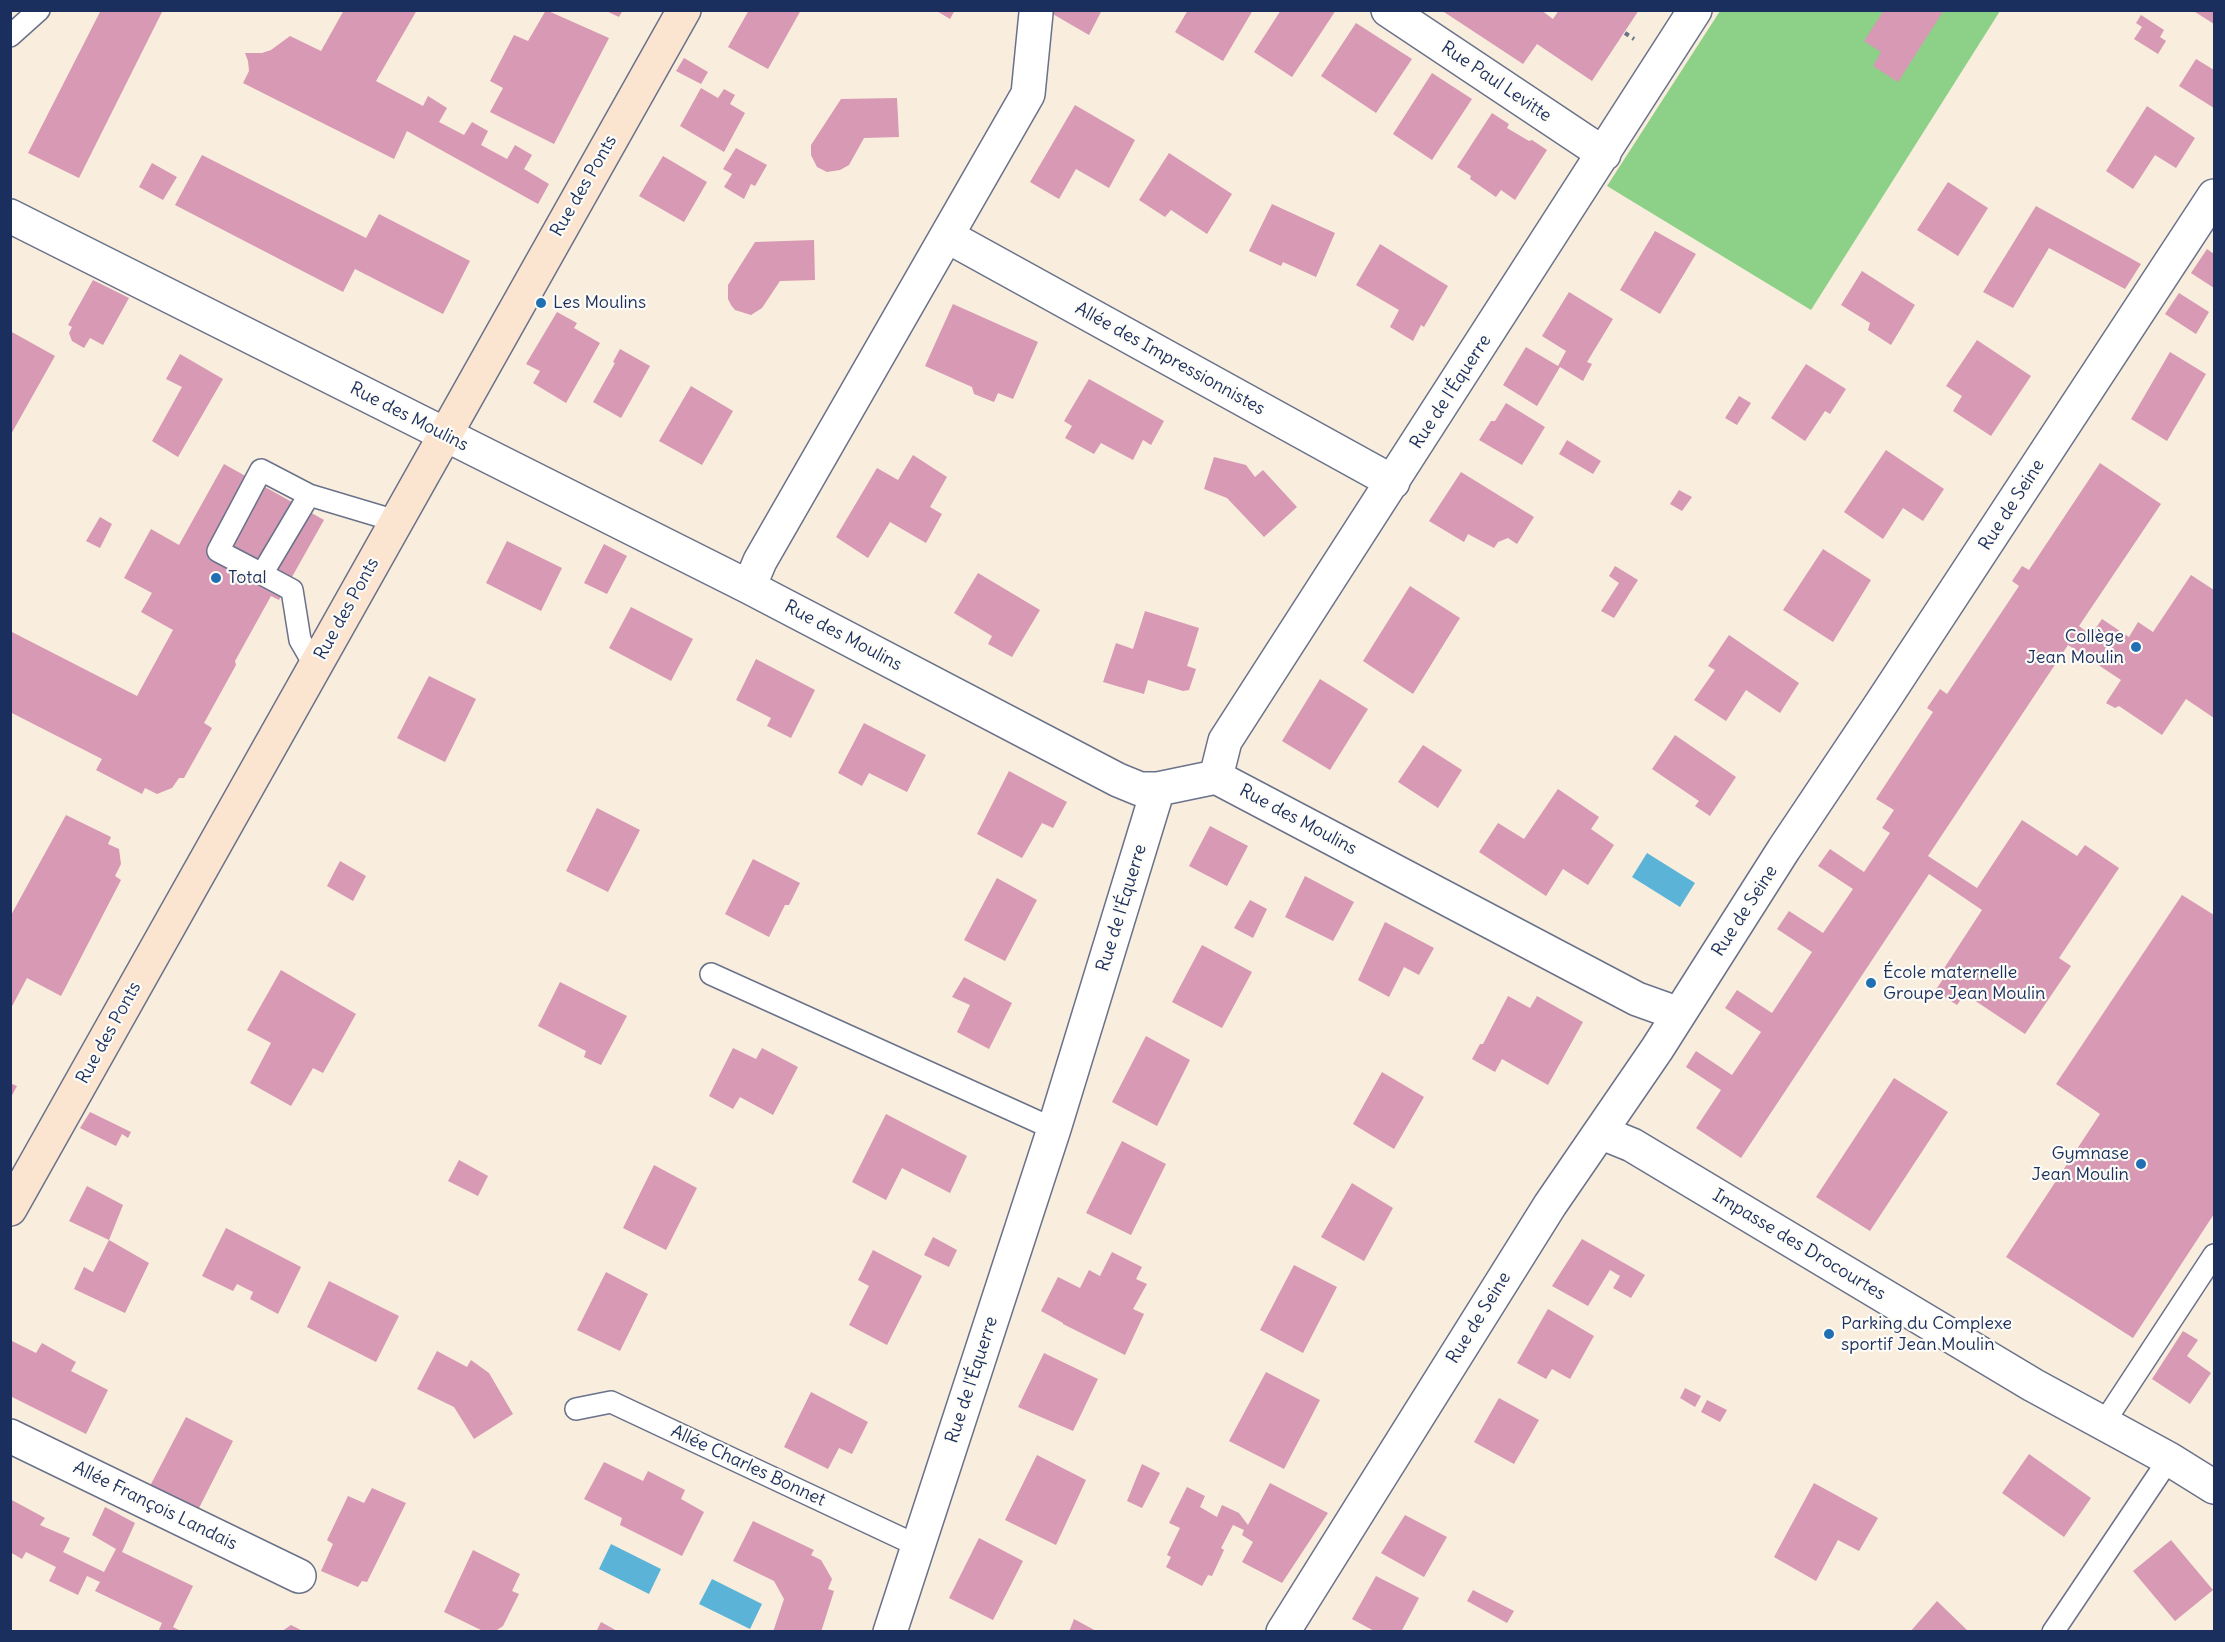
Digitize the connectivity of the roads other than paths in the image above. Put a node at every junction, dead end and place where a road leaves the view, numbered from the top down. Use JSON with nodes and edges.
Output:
{"nodes":[{"id":1,"x":39,"y":10,"type":"edge"},
{"id":2,"x":684,"y":10,"type":"edge"},
{"id":3,"x":1388,"y":10,"type":"edge"},
{"id":4,"x":1695,"y":10,"type":"edge"},
{"id":5,"x":1036,"y":13,"type":"dead end"},
{"id":6,"x":10,"y":36,"type":"edge"},
{"id":7,"x":1604,"y":154,"type":"junction"},
{"id":8,"x":2214,"y":195,"type":"edge"},
{"id":9,"x":10,"y":216,"type":"edge"},
{"id":10,"x":948,"y":236,"type":"junction"},
{"id":11,"x":444,"y":435,"type":"junction"},
{"id":12,"x":1392,"y":482,"type":"junction"},
{"id":13,"x":309,"y":495,"type":"junction"},
{"id":14,"x":396,"y":521,"type":"junction"},
{"id":15,"x":262,"y":574,"type":"junction"},
{"id":16,"x":749,"y":587,"type":"junction"},
{"id":17,"x":315,"y":666,"type":"junction"},
{"id":18,"x":1216,"y":777,"type":"junction"},
{"id":19,"x":1158,"y":789,"type":"junction"},
{"id":20,"x":711,"y":974,"type":"dead end"},
{"id":21,"x":1679,"y":1014,"type":"junction"},
{"id":22,"x":1054,"y":1129,"type":"junction"},
{"id":23,"x":1600,"y":1132,"type":"junction"},
{"id":24,"x":10,"y":1209,"type":"edge"},
{"id":25,"x":2214,"y":1255,"type":"edge"},
{"id":26,"x":576,"y":1409,"type":"dead end"},
{"id":27,"x":2103,"y":1424,"type":"junction"},
{"id":28,"x":10,"y":1436,"type":"edge"},
{"id":29,"x":2169,"y":1459,"type":"junction"},
{"id":30,"x":2214,"y":1486,"type":"edge"},
{"id":31,"x":918,"y":1546,"type":"junction"},
{"id":32,"x":299,"y":1576,"type":"dead end"},
{"id":33,"x":890,"y":1632,"type":"edge"},
{"id":34,"x":1283,"y":1632,"type":"edge"},
{"id":35,"x":2053,"y":1632,"type":"edge"}],
"edges":[{"from":1,"to":6,"type":"lane"},
{"from":2,"to":11,"type":"main road","name":"Rue des Ponts"},
{"from":3,"to":7,"type":"street","name":"Rue Paul Levitte"},
{"from":4,"to":7,"type":"street","name":"Rue de l'Équerre"},
{"from":5,"to":10,"type":"street"},
{"from":7,"to":12,"type":"street","name":"Rue de l'Équerre"},
{"from":8,"to":21,"type":"street","name":"Rue de Seine"},
{"from":9,"to":11,"type":"street","name":"Rue des Moulins"},
{"from":10,"to":12,"type":"street","name":"Allée des Impressionnistes"},
{"from":10,"to":16,"type":"street"},
{"from":11,"to":14,"type":"main road","name":"Rue des Ponts"},
{"from":11,"to":16,"type":"street","name":"Rue des Moulins"},
{"from":12,"to":18,"type":"street","name":"Rue de l'Équerre"},
{"from":13,"to":14,"type":"lane"},
{"from":13,"to":15,"type":"lane"},
{"from":13,"to":15,"type":"lane"},
{"from":14,"to":17,"type":"main road","name":"Rue des Ponts"},
{"from":15,"to":17,"type":"lane"},
{"from":16,"to":19,"type":"street","name":"Rue des Moulins"},
{"from":17,"to":24,"type":"main road","name":"Rue des Ponts"},
{"from":18,"to":19,"type":"street","name":"Rue des Moulins"},
{"from":18,"to":21,"type":"street","name":"Rue des Moulins"},
{"from":19,"to":22,"type":"street","name":"Rue de l'Équerre"},
{"from":20,"to":22,"type":"lane"},
{"from":21,"to":23,"type":"street","name":"Rue de Seine"},
{"from":22,"to":31,"type":"street","name":"Rue de l'Équerre"},
{"from":23,"to":27,"type":"street","name":"Impasse des Drocourtes"},
{"from":23,"to":34,"type":"street","name":"Rue de Seine"},
{"from":25,"to":27,"type":"lane"},
{"from":26,"to":31,"type":"lane","name":"Allée Charles Bonnet"},
{"from":27,"to":29,"type":"street","name":"Impasse des Drocourtes"},
{"from":28,"to":32,"type":"street","name":"Allée François Landais"},
{"from":29,"to":30,"type":"street","name":"Impasse des Drocourtes"},
{"from":29,"to":35,"type":"lane"},
{"from":31,"to":33,"type":"street","name":"Rue de l'Équerre"}]}
